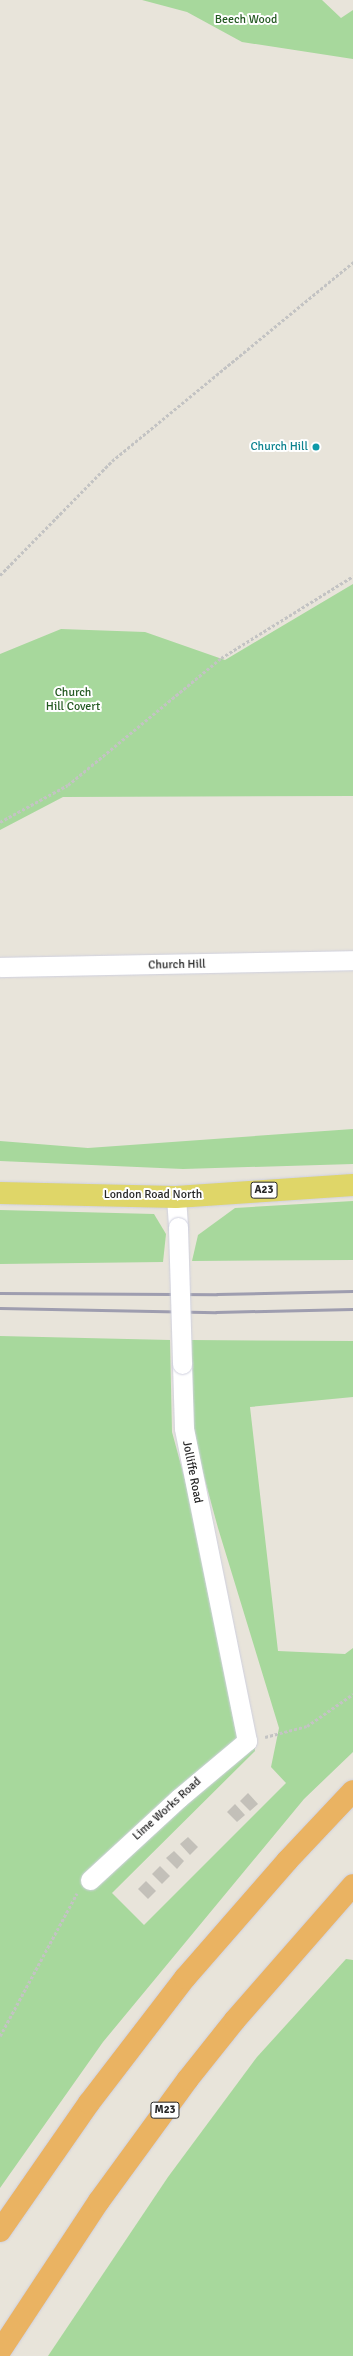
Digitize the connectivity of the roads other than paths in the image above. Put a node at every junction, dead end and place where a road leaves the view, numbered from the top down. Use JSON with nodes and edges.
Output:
{"nodes":[{"id":1,"x":353,"y":960,"type":"edge"},
{"id":2,"x":0,"y":967,"type":"edge"},
{"id":3,"x":353,"y":1185,"type":"edge"},
{"id":4,"x":0,"y":1193,"type":"edge"},
{"id":5,"x":176,"y":1198,"type":"junction"},
{"id":6,"x":247,"y":1741,"type":"joint"},
{"id":7,"x":353,"y":1791,"type":"edge"},
{"id":8,"x":90,"y":1880,"type":"dead end"},
{"id":9,"x":353,"y":1885,"type":"edge"},
{"id":10,"x":0,"y":2231,"type":"edge"},
{"id":11,"x":0,"y":2351,"type":"edge"}],
"edges":[{"from":1,"to":2,"type":"street","name":"Church Hill"},
{"from":3,"to":5,"type":"main road","name":"London Road North","number":"A23"},
{"from":4,"to":5,"type":"main road","name":"London Road North","number":"A23"},
{"from":5,"to":6,"type":"street","name":"Jolliffe Road","bridge":true},
{"from":6,"to":8,"type":"street","name":"Lime Works Road"},
{"from":7,"to":10,"type":"highway"},
{"from":9,"to":11,"type":"highway","number":"M23"}]}
